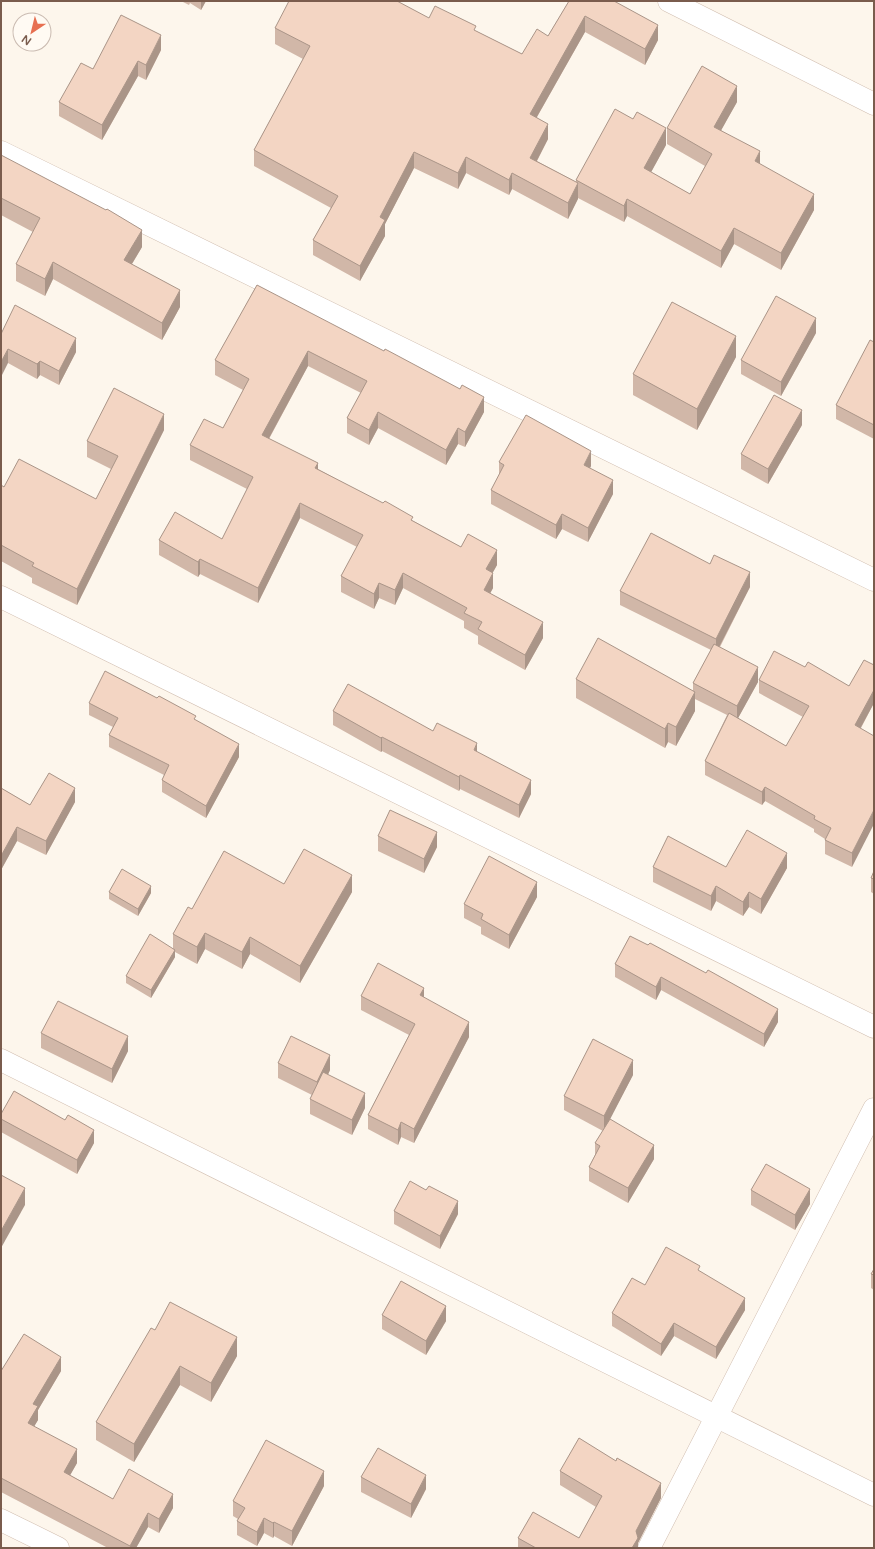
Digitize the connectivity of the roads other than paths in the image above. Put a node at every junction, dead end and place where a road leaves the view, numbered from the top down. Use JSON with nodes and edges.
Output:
{"nodes":[{"id":1,"x":669,"y":1,"type":"edge"},
{"id":2,"x":874,"y":104,"type":"edge"},
{"id":3,"x":1,"y":152,"type":"edge"},
{"id":4,"x":874,"y":580,"type":"edge"},
{"id":5,"x":1,"y":597,"type":"edge"},
{"id":6,"x":874,"y":1027,"type":"edge"},
{"id":7,"x":1,"y":1060,"type":"edge"},
{"id":8,"x":874,"y":1109,"type":"edge"},
{"id":9,"x":715,"y":1417,"type":"junction"},
{"id":10,"x":874,"y":1495,"type":"edge"},
{"id":11,"x":1,"y":1520,"type":"edge"},
{"id":12,"x":58,"y":1548,"type":"edge"},
{"id":13,"x":649,"y":1548,"type":"edge"}],
"edges":[{"from":1,"to":2,"type":"street"},
{"from":3,"to":4,"type":"street"},
{"from":5,"to":6,"type":"street"},
{"from":7,"to":9,"type":"street"},
{"from":8,"to":9,"type":"street"},
{"from":9,"to":10,"type":"street"},
{"from":9,"to":13,"type":"street"},
{"from":11,"to":12,"type":"street"}]}
